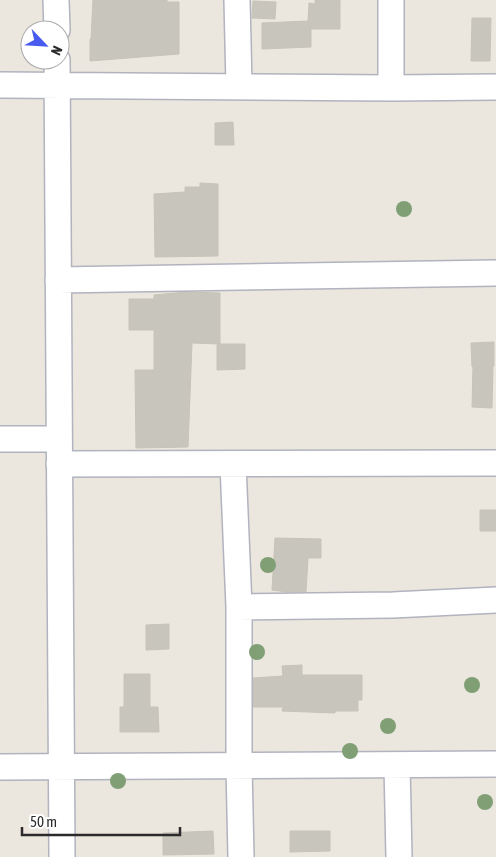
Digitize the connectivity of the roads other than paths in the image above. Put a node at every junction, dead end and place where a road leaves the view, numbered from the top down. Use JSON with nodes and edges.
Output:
{"nodes":[{"id":1,"x":56,"y":0,"type":"edge"},
{"id":2,"x":237,"y":0,"type":"edge"},
{"id":3,"x":391,"y":0,"type":"edge"},
{"id":4,"x":57,"y":20,"type":"edge"},
{"id":5,"x":57,"y":70,"type":"edge"},
{"id":6,"x":0,"y":84,"type":"edge"},
{"id":7,"x":57,"y":84,"type":"junction"},
{"id":8,"x":238,"y":86,"type":"junction"},
{"id":9,"x":496,"y":86,"type":"edge"},
{"id":10,"x":391,"y":88,"type":"junction"},
{"id":11,"x":496,"y":273,"type":"edge"},
{"id":12,"x":58,"y":280,"type":"junction"},
{"id":13,"x":59,"y":439,"type":"junction"},
{"id":14,"x":0,"y":440,"type":"edge"},
{"id":15,"x":496,"y":463,"type":"edge"},
{"id":16,"x":59,"y":464,"type":"junction"},
{"id":17,"x":233,"y":464,"type":"junction"},
{"id":18,"x":496,"y":600,"type":"edge"},
{"id":19,"x":239,"y":607,"type":"junction"},
{"id":20,"x":496,"y":764,"type":"edge"},
{"id":21,"x":397,"y":765,"type":"junction"},
{"id":22,"x":239,"y":766,"type":"junction"},
{"id":23,"x":0,"y":767,"type":"edge"},
{"id":24,"x":61,"y":767,"type":"junction"},
{"id":25,"x":62,"y":857,"type":"edge"},
{"id":26,"x":241,"y":857,"type":"edge"},
{"id":27,"x":399,"y":857,"type":"edge"}],
"edges":[{"from":1,"to":4,"type":"street"},
{"from":2,"to":8,"type":"street"},
{"from":3,"to":10,"type":"street"},
{"from":5,"to":7,"type":"street"},
{"from":6,"to":7,"type":"street"},
{"from":7,"to":8,"type":"street"},
{"from":7,"to":12,"type":"street"},
{"from":8,"to":10,"type":"street"},
{"from":9,"to":10,"type":"street"},
{"from":11,"to":12,"type":"street"},
{"from":12,"to":13,"type":"street"},
{"from":13,"to":14,"type":"street"},
{"from":13,"to":16,"type":"street"},
{"from":15,"to":17,"type":"street"},
{"from":16,"to":17,"type":"street"},
{"from":16,"to":24,"type":"street"},
{"from":17,"to":19,"type":"street"},
{"from":18,"to":19,"type":"street"},
{"from":19,"to":22,"type":"street"},
{"from":20,"to":21,"type":"street"},
{"from":21,"to":22,"type":"street"},
{"from":21,"to":27,"type":"street"},
{"from":22,"to":24,"type":"street"},
{"from":22,"to":26,"type":"street"},
{"from":23,"to":24,"type":"street"},
{"from":24,"to":25,"type":"street"}]}
